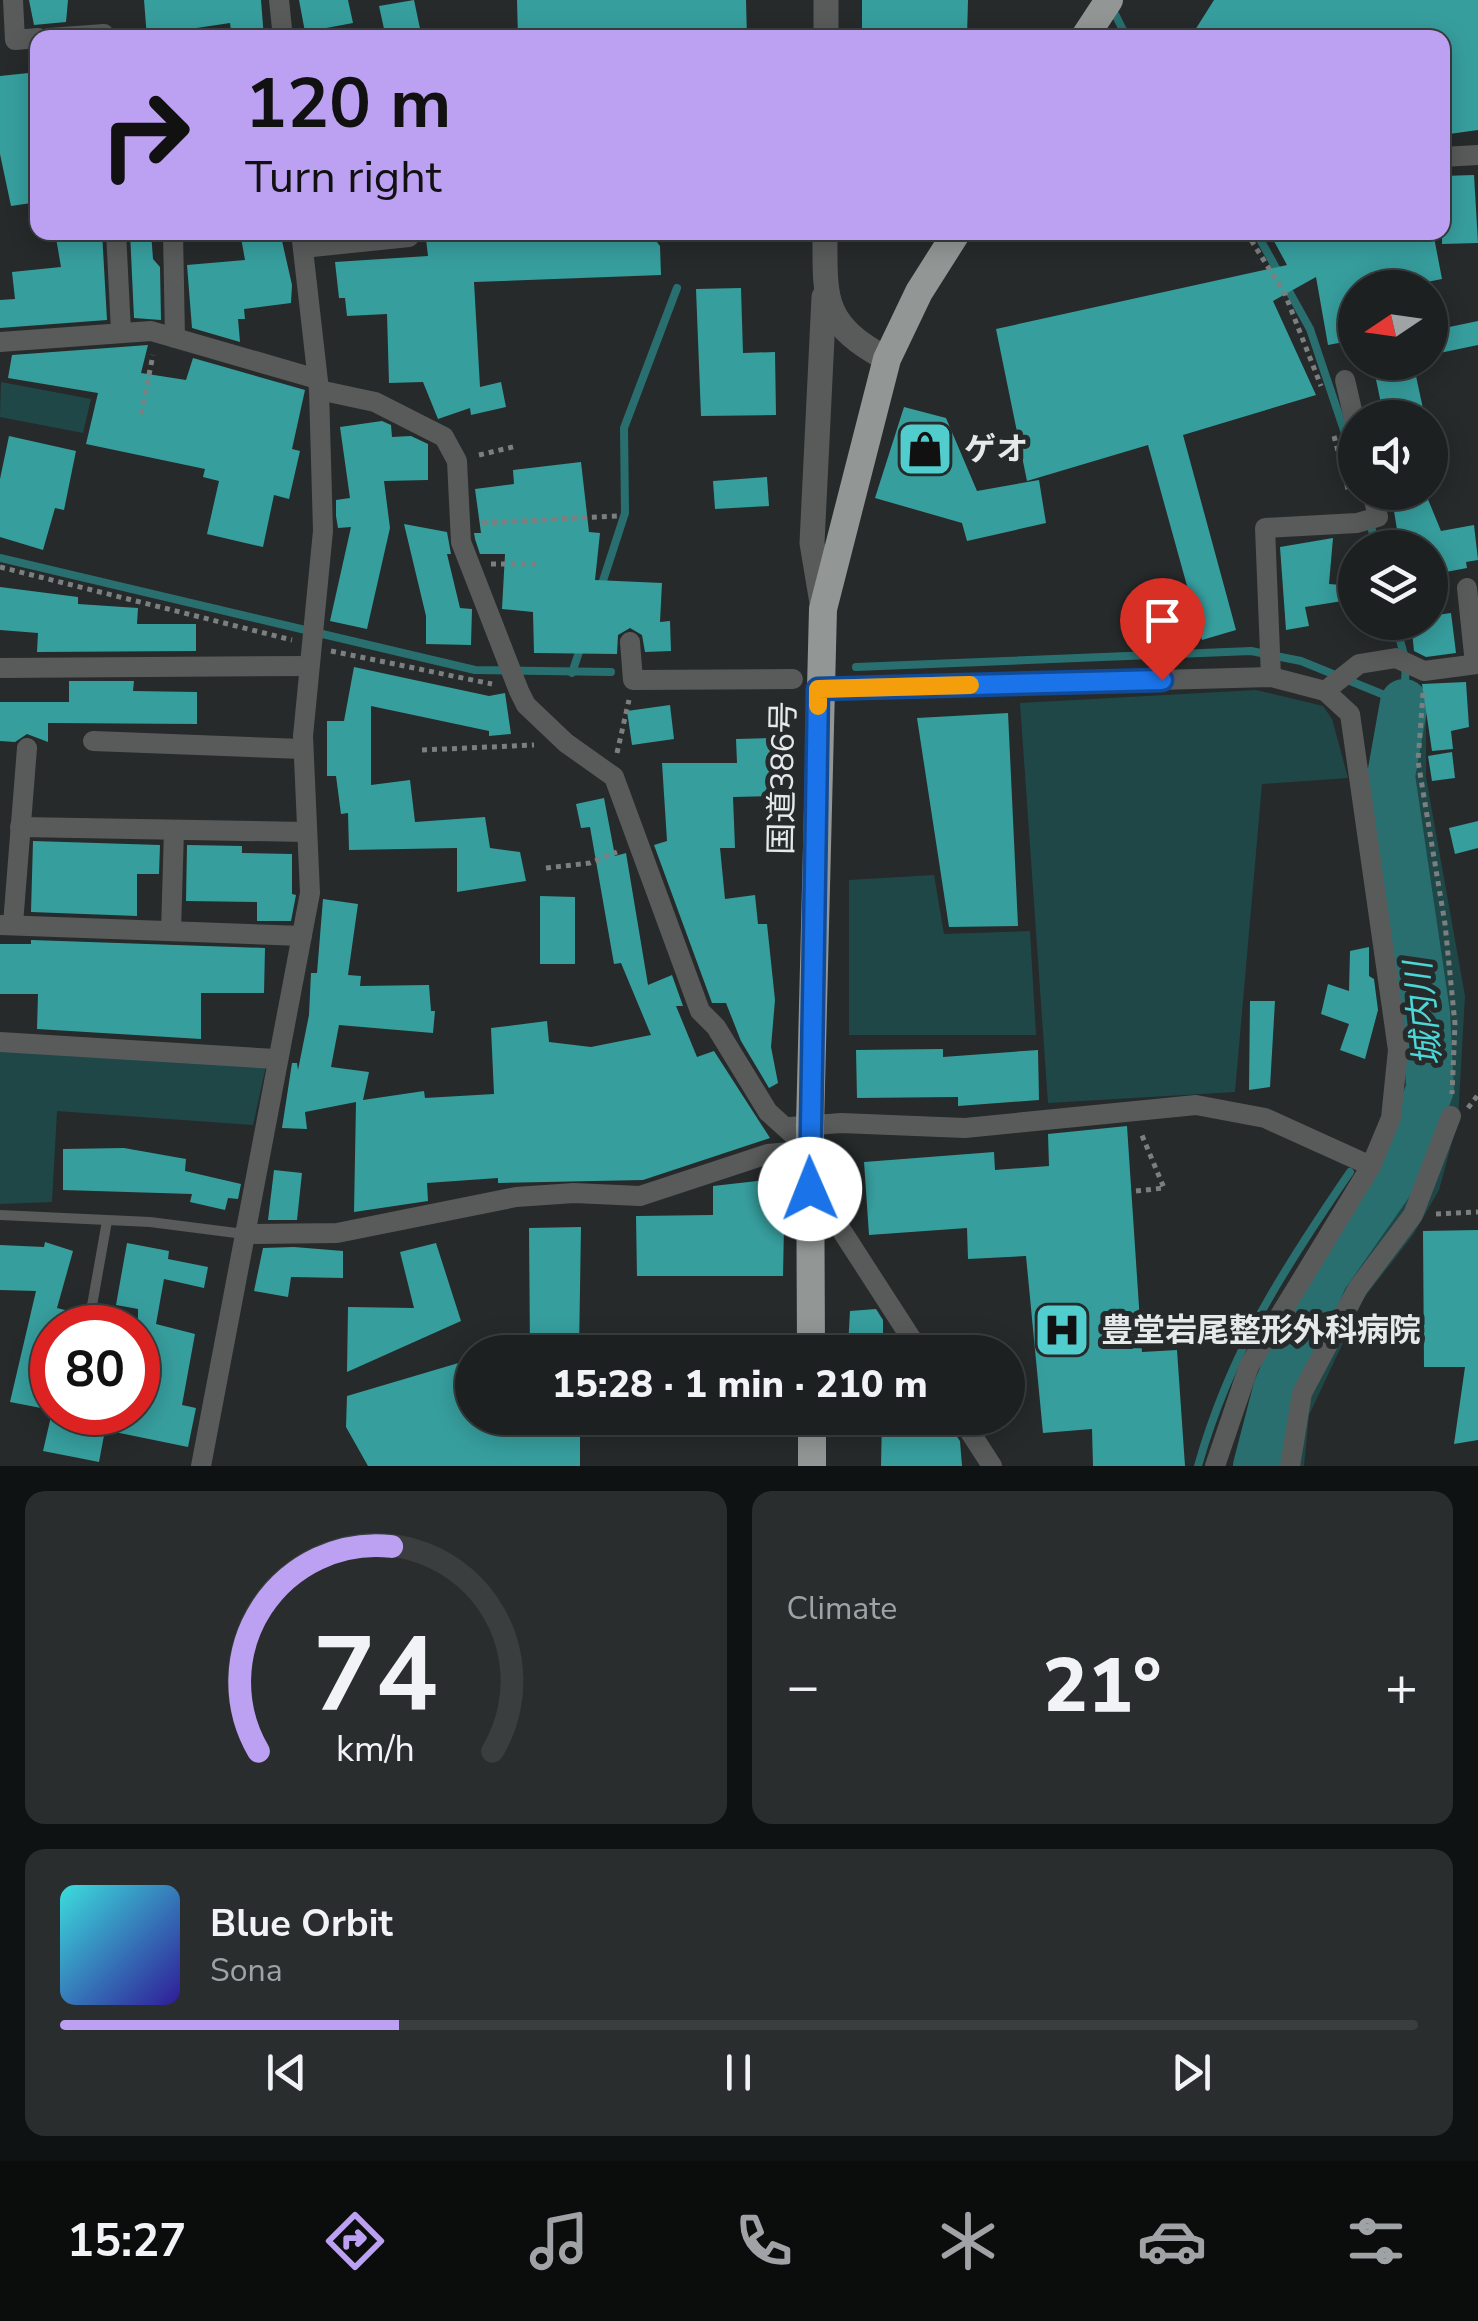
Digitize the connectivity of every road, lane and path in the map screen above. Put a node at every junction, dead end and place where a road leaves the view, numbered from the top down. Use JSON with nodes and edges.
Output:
{"nodes":[{"id":1,"x":13,"y":0,"type":"edge"},
{"id":2,"x":279,"y":0,"type":"edge"},
{"id":3,"x":826,"y":0,"type":"edge"},
{"id":4,"x":1105,"y":6,"type":"edge"},
{"id":5,"x":282,"y":30,"type":"edge"},
{"id":6,"x":826,"y":30,"type":"edge"},
{"id":7,"x":1089,"y":30,"type":"edge"},
{"id":8,"x":30,"y":39,"type":"edge"},
{"id":9,"x":1478,"y":155,"type":"edge"},
{"id":10,"x":1450,"y":157,"type":"edge"},
{"id":11,"x":116,"y":240,"type":"edge"},
{"id":12,"x":172,"y":240,"type":"edge"},
{"id":13,"x":302,"y":240,"type":"edge"},
{"id":14,"x":825,"y":240,"type":"edge"},
{"id":15,"x":952,"y":240,"type":"edge"},
{"id":16,"x":1251,"y":240,"type":"edge"},
{"id":17,"x":824,"y":297,"type":"junction"},
{"id":18,"x":121,"y":331,"type":"junction"},
{"id":19,"x":166,"y":335,"type":"junction"},
{"id":20,"x":0,"y":342,"type":"edge"},
{"id":21,"x":886,"y":359,"type":"junction"},
{"id":22,"x":1345,"y":380,"type":"dead end"},
{"id":23,"x":318,"y":384,"type":"junction"},
{"id":24,"x":1324,"y":398,"type":"dead end"},
{"id":25,"x":1350,"y":400,"type":"edge"},
{"id":26,"x":141,"y":414,"type":"dead end"},
{"id":27,"x":1333,"y":434,"type":"dead end"},
{"id":28,"x":517,"y":446,"type":"dead end"},
{"id":29,"x":457,"y":461,"type":"junction"},
{"id":30,"x":1367,"y":510,"type":"edge"},
{"id":31,"x":617,"y":516,"type":"dead end"},
{"id":32,"x":1364,"y":521,"type":"junction"},
{"id":33,"x":459,"y":524,"type":"junction"},
{"id":34,"x":468,"y":564,"type":"junction"},
{"id":35,"x":539,"y":564,"type":"dead end"},
{"id":36,"x":0,"y":567,"type":"edge"},
{"id":37,"x":1467,"y":588,"type":"dead end"},
{"id":38,"x":823,"y":609,"type":"junction"},
{"id":39,"x":630,"y":642,"type":"dead end"},
{"id":40,"x":311,"y":657,"type":"junction"},
{"id":41,"x":1477,"y":664,"type":"edge"},
{"id":42,"x":0,"y":668,"type":"edge"},
{"id":43,"x":1271,"y":670,"type":"junction"},
{"id":44,"x":1424,"y":671,"type":"junction"},
{"id":45,"x":634,"y":680,"type":"junction"},
{"id":46,"x":805,"y":684,"type":"junction"},
{"id":47,"x":519,"y":689,"type":"junction"},
{"id":48,"x":1325,"y":690,"type":"junction"},
{"id":49,"x":92,"y":741,"type":"dead end"},
{"id":50,"x":566,"y":743,"type":"junction"},
{"id":51,"x":26,"y":748,"type":"dead end"},
{"id":52,"x":303,"y":749,"type":"junction"},
{"id":53,"x":422,"y":750,"type":"dead end"},
{"id":54,"x":612,"y":776,"type":"junction"},
{"id":55,"x":20,"y":827,"type":"junction"},
{"id":56,"x":174,"y":830,"type":"junction"},
{"id":57,"x":306,"y":832,"type":"junction"},
{"id":58,"x":638,"y":844,"type":"junction"},
{"id":59,"x":546,"y":868,"type":"dead end"},
{"id":60,"x":7,"y":925,"type":"edge"},
{"id":61,"x":171,"y":931,"type":"junction"},
{"id":62,"x":302,"y":936,"type":"junction"},
{"id":63,"x":0,"y":1042,"type":"edge"},
{"id":64,"x":276,"y":1059,"type":"junction"},
{"id":65,"x":1132,"y":1112,"type":"junction"},
{"id":66,"x":1451,"y":1116,"type":"joint"},
{"id":67,"x":803,"y":1134,"type":"junction"},
{"id":68,"x":1372,"y":1166,"type":"junction"},
{"id":69,"x":1136,"y":1192,"type":"dead end"},
{"id":70,"x":1478,"y":1212,"type":"edge"},
{"id":71,"x":0,"y":1215,"type":"edge"},
{"id":72,"x":1413,"y":1215,"type":"junction"},
{"id":73,"x":810,"y":1216,"type":"junction"},
{"id":74,"x":106,"y":1221,"type":"junction"},
{"id":75,"x":244,"y":1234,"type":"junction"},
{"id":76,"x":92,"y":1305,"type":"edge"},
{"id":77,"x":812,"y":1335,"type":"edge"},
{"id":78,"x":909,"y":1335,"type":"edge"},
{"id":79,"x":812,"y":1435,"type":"edge"},
{"id":80,"x":972,"y":1435,"type":"edge"},
{"id":81,"x":201,"y":1466,"type":"edge"},
{"id":82,"x":812,"y":1466,"type":"edge"},
{"id":83,"x":992,"y":1466,"type":"edge"},
{"id":84,"x":1215,"y":1466,"type":"edge"},
{"id":85,"x":1290,"y":1466,"type":"edge"}],
"edges":[{"from":1,"to":8,"type":"street"},
{"from":2,"to":5,"type":"street"},
{"from":3,"to":6,"type":"street"},
{"from":4,"to":7,"type":"highway"},
{"from":9,"to":10,"type":"street"},
{"from":11,"to":18,"type":"street"},
{"from":12,"to":19,"type":"street"},
{"from":13,"to":23,"type":"street"},
{"from":14,"to":17,"type":"street"},
{"from":15,"to":21,"type":"highway","name":"国道386号"},
{"from":16,"to":24,"type":"path"},
{"from":17,"to":21,"type":"street"},
{"from":17,"to":38,"type":"street"},
{"from":18,"to":19,"type":"street"},
{"from":18,"to":20,"type":"street"},
{"from":19,"to":23,"type":"street"},
{"from":19,"to":26,"type":"path"},
{"from":21,"to":38,"type":"highway","name":"国道386号"},
{"from":22,"to":25,"type":"street"},
{"from":23,"to":29,"type":"street"},
{"from":23,"to":40,"type":"street"},
{"from":27,"to":32,"type":"path"},
{"from":28,"to":29,"type":"path"},
{"from":29,"to":33,"type":"street"},
{"from":30,"to":32,"type":"street"},
{"from":31,"to":33,"type":"path"},
{"from":32,"to":43,"type":"street"},
{"from":33,"to":34,"type":"street"},
{"from":34,"to":35,"type":"path"},
{"from":34,"to":47,"type":"street"},
{"from":36,"to":40,"type":"path"},
{"from":37,"to":41,"type":"street"},
{"from":38,"to":46,"type":"highway","name":"国道386号"},
{"from":39,"to":45,"type":"street"},
{"from":40,"to":42,"type":"street"},
{"from":40,"to":47,"type":"path"},
{"from":40,"to":52,"type":"street"},
{"from":41,"to":44,"type":"street"},
{"from":43,"to":46,"type":"street"},
{"from":43,"to":48,"type":"street"},
{"from":44,"to":48,"type":"street"},
{"from":44,"to":66,"type":"path"},
{"from":45,"to":46,"type":"street"},
{"from":45,"to":54,"type":"path"},
{"from":46,"to":67,"type":"highway","name":"国道386号"},
{"from":47,"to":50,"type":"street"},
{"from":48,"to":68,"type":"street"},
{"from":49,"to":52,"type":"street"},
{"from":50,"to":53,"type":"path"},
{"from":50,"to":54,"type":"street"},
{"from":51,"to":55,"type":"street"},
{"from":52,"to":57,"type":"street"},
{"from":54,"to":58,"type":"street"},
{"from":55,"to":56,"type":"street"},
{"from":55,"to":60,"type":"street"},
{"from":56,"to":57,"type":"street"},
{"from":56,"to":61,"type":"street"},
{"from":57,"to":62,"type":"street"},
{"from":58,"to":59,"type":"path"},
{"from":58,"to":67,"type":"street"},
{"from":60,"to":61,"type":"street"},
{"from":61,"to":62,"type":"street"},
{"from":62,"to":64,"type":"street"},
{"from":63,"to":64,"type":"street"},
{"from":64,"to":75,"type":"street"},
{"from":65,"to":67,"type":"street"},
{"from":65,"to":68,"type":"street"},
{"from":65,"to":69,"type":"path"},
{"from":66,"to":72,"type":"street"},
{"from":67,"to":73,"type":"highway","name":"国道386号"},
{"from":67,"to":75,"type":"street"},
{"from":68,"to":84,"type":"street"},
{"from":70,"to":72,"type":"path"},
{"from":71,"to":74,"type":"lane"},
{"from":72,"to":85,"type":"street"},
{"from":73,"to":77,"type":"highway","name":"国道386号"},
{"from":73,"to":78,"type":"street"},
{"from":74,"to":75,"type":"lane"},
{"from":74,"to":76,"type":"lane"},
{"from":75,"to":81,"type":"street"},
{"from":79,"to":82,"type":"highway"},
{"from":80,"to":83,"type":"street"}]}
